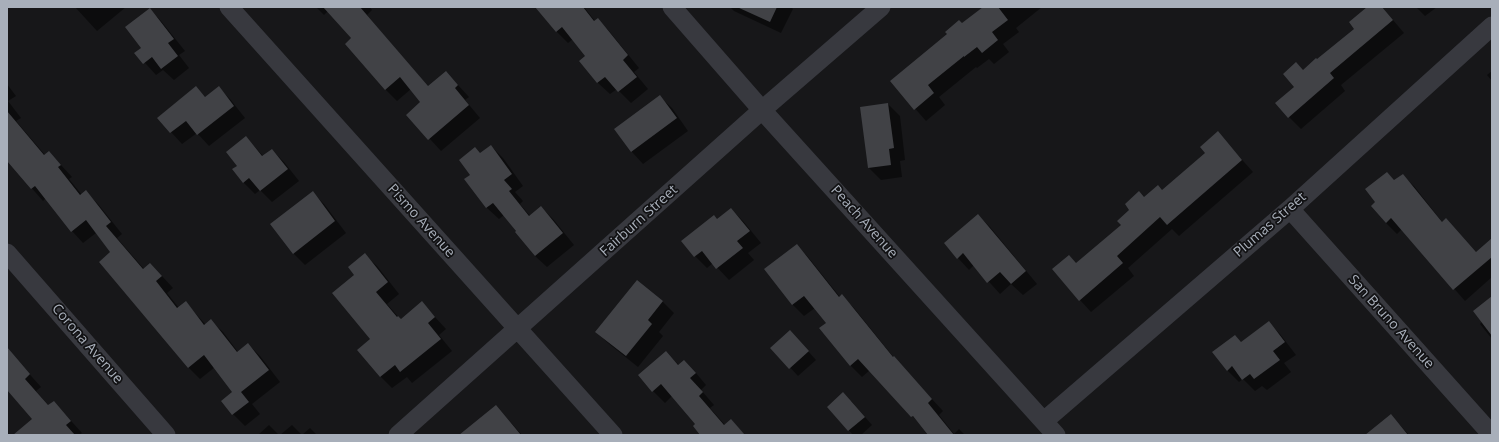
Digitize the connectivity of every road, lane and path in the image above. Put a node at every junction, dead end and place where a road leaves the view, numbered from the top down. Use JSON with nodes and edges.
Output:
{"nodes":[{"id":1,"x":229,"y":7,"type":"edge"},
{"id":2,"x":672,"y":7,"type":"edge"},
{"id":3,"x":881,"y":7,"type":"edge"},
{"id":4,"x":1492,"y":26,"type":"edge"},
{"id":5,"x":762,"y":110,"type":"junction"},
{"id":6,"x":1290,"y":208,"type":"junction"},
{"id":7,"x":7,"y":253,"type":"edge"},
{"id":8,"x":518,"y":329,"type":"junction"},
{"id":9,"x":1050,"y":428,"type":"edge"},
{"id":10,"x":166,"y":435,"type":"edge"},
{"id":11,"x":398,"y":435,"type":"edge"},
{"id":12,"x":613,"y":435,"type":"edge"},
{"id":13,"x":1492,"y":435,"type":"edge"}],
"edges":[{"from":1,"to":8,"type":"street","name":"Pismo Avenue"},
{"from":2,"to":5,"type":"street","name":"Peach Avenue"},
{"from":3,"to":5,"type":"street","name":"Fairburn Street"},
{"from":4,"to":6,"type":"street","name":"Plumas Street"},
{"from":5,"to":8,"type":"street","name":"Fairburn Street"},
{"from":5,"to":9,"type":"street","name":"Peach Avenue"},
{"from":6,"to":9,"type":"street","name":"Plumas Street"},
{"from":6,"to":13,"type":"street","name":"San Bruno Avenue"},
{"from":7,"to":10,"type":"street","name":"Corona Avenue"},
{"from":8,"to":11,"type":"street","name":"Fairburn Street"},
{"from":8,"to":12,"type":"street","name":"Pismo Avenue"}]}
